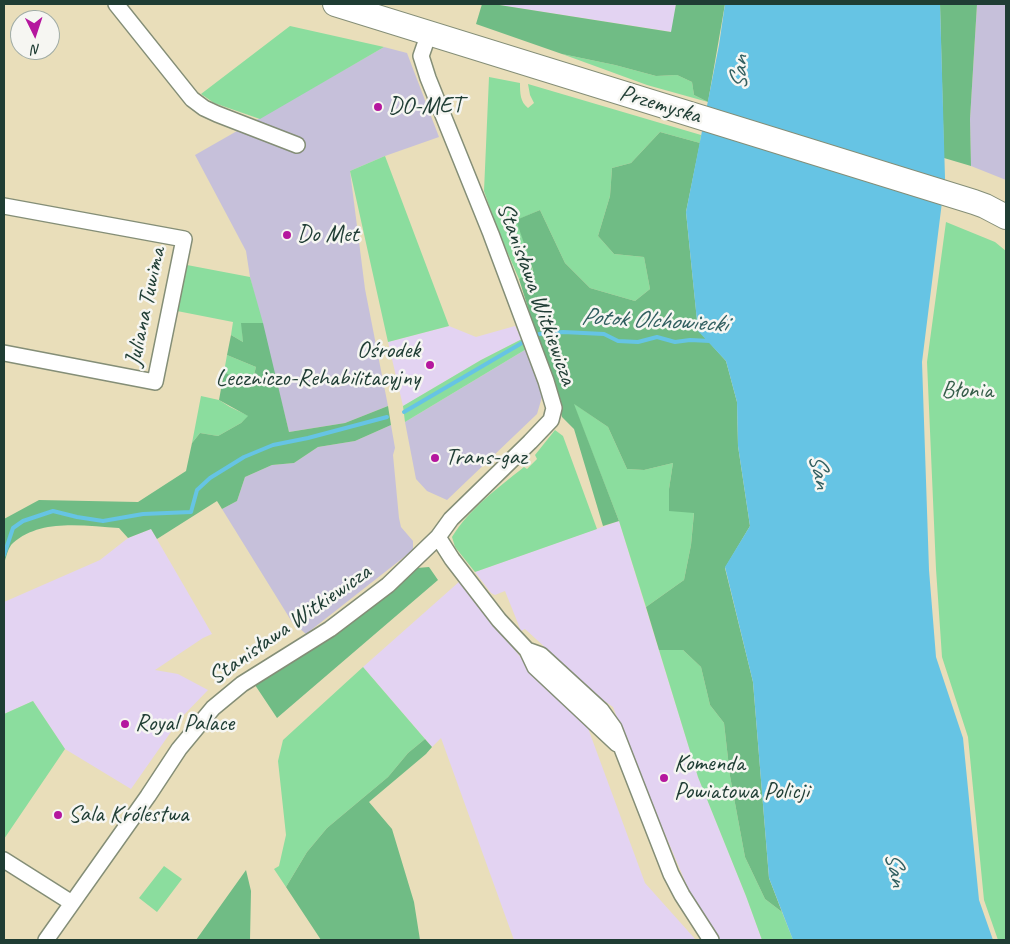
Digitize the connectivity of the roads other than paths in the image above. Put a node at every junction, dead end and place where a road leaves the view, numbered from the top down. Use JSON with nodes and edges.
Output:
{"nodes":[{"id":1,"x":116,"y":4,"type":"edge"},
{"id":2,"x":335,"y":4,"type":"edge"},
{"id":3,"x":429,"y":33,"type":"junction"},
{"id":4,"x":297,"y":145,"type":"dead end"},
{"id":5,"x":989,"y":205,"type":"edge"},
{"id":6,"x":4,"y":206,"type":"edge"},
{"id":7,"x":1006,"y":217,"type":"edge"},
{"id":8,"x":4,"y":353,"type":"edge"},
{"id":9,"x":438,"y":537,"type":"junction"},
{"id":10,"x":4,"y":860,"type":"edge"},
{"id":11,"x":72,"y":903,"type":"junction"},
{"id":12,"x":46,"y":940,"type":"edge"},
{"id":13,"x":712,"y":940,"type":"edge"}],
"edges":[{"from":1,"to":4,"type":"street"},
{"from":2,"to":3,"type":"main road","name":"Przemyska"},
{"from":3,"to":5,"type":"main road","name":"Przemyska"},
{"from":3,"to":9,"type":"street","name":"Stanisława Witkiewicza"},
{"from":5,"to":7,"type":"main road","name":"Przemyska"},
{"from":6,"to":8,"type":"street","name":"Juliana Tuwima"},
{"from":9,"to":11,"type":"street","name":"Stanisława Witkiewicza"},
{"from":9,"to":13,"type":"street"},
{"from":10,"to":11,"type":"street"},
{"from":11,"to":12,"type":"street","name":"Stanisława Witkiewicza"}]}
